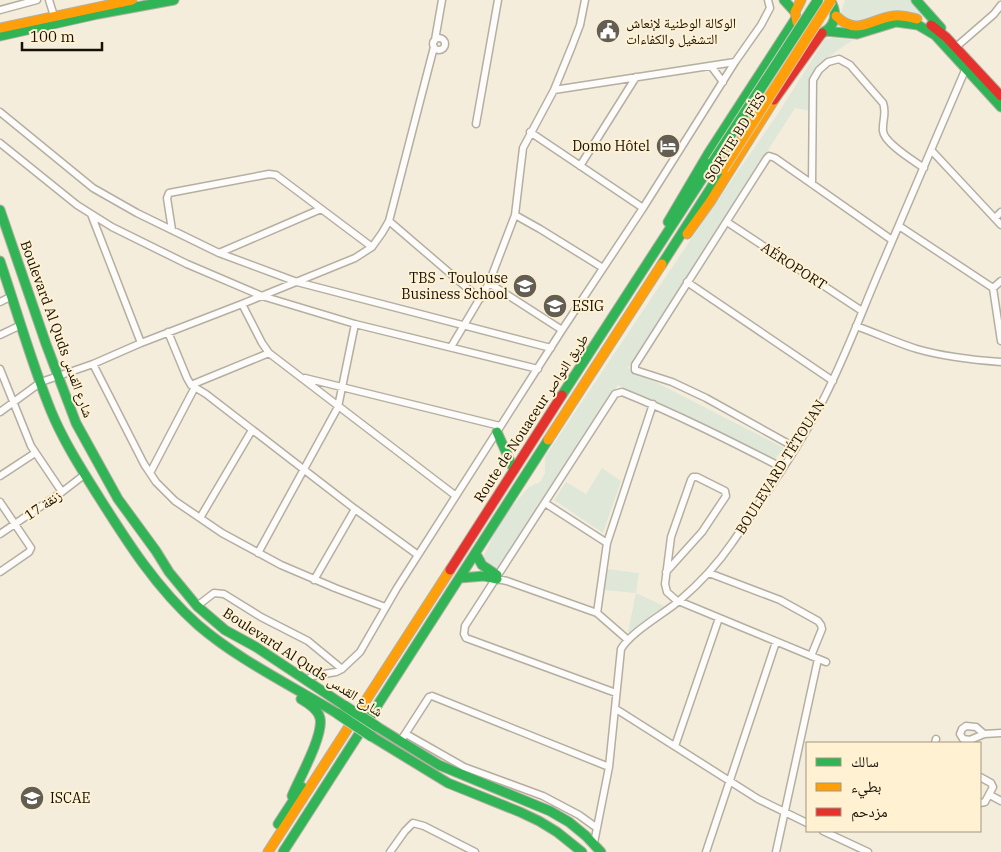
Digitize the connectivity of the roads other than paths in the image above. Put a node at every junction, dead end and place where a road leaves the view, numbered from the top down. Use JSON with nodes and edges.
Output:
{"nodes":[{"id":1,"x":37,"y":0,"type":"edge"},
{"id":2,"x":49,"y":0,"type":"edge"},
{"id":3,"x":132,"y":0,"type":"edge"},
{"id":4,"x":174,"y":0,"type":"edge"},
{"id":5,"x":442,"y":0,"type":"edge"},
{"id":6,"x":498,"y":0,"type":"edge"},
{"id":7,"x":585,"y":0,"type":"edge"},
{"id":8,"x":768,"y":0,"type":"edge"},
{"id":9,"x":784,"y":0,"type":"edge"},
{"id":10,"x":801,"y":0,"type":"edge"},
{"id":11,"x":818,"y":0,"type":"edge"},
{"id":12,"x":830,"y":0,"type":"edge"},
{"id":13,"x":840,"y":0,"type":"edge"},
{"id":14,"x":916,"y":0,"type":"edge"},
{"id":15,"x":9,"y":4,"type":"edge"},
{"id":16,"x":1001,"y":5,"type":"edge"},
{"id":17,"x":0,"y":10,"type":"edge"},
{"id":18,"x":835,"y":13,"type":"junction"},
{"id":19,"x":796,"y":15,"type":"junction"},
{"id":20,"x":54,"y":16,"type":"junction"},
{"id":21,"x":0,"y":28,"type":"edge"},
{"id":22,"x":824,"y":32,"type":"junction"},
{"id":23,"x":0,"y":36,"type":"edge"},
{"id":24,"x":946,"y":37,"type":"junction"},
{"id":25,"x":956,"y":47,"type":"junction"},
{"id":26,"x":735,"y":62,"type":"junction"},
{"id":27,"x":711,"y":66,"type":"junction"},
{"id":28,"x":966,"y":68,"type":"junction"},
{"id":29,"x":636,"y":77,"type":"junction"},
{"id":30,"x":723,"y":82,"type":"junction"},
{"id":31,"x":554,"y":90,"type":"junction"},
{"id":32,"x":1001,"y":96,"type":"edge"},
{"id":33,"x":1001,"y":108,"type":"edge"},
{"id":34,"x":0,"y":112,"type":"edge"},
{"id":35,"x":476,"y":124,"type":"dead end"},
{"id":36,"x":530,"y":132,"type":"junction"},
{"id":37,"x":0,"y":143,"type":"edge"},
{"id":38,"x":932,"y":152,"type":"junction"},
{"id":39,"x":580,"y":166,"type":"junction"},
{"id":40,"x":924,"y":168,"type":"junction"},
{"id":41,"x":812,"y":184,"type":"junction"},
{"id":42,"x":643,"y":208,"type":"junction"},
{"id":43,"x":321,"y":209,"type":"junction"},
{"id":44,"x":0,"y":210,"type":"edge"},
{"id":45,"x":1001,"y":212,"type":"edge"},
{"id":46,"x":91,"y":214,"type":"junction"},
{"id":47,"x":515,"y":216,"type":"junction"},
{"id":48,"x":995,"y":218,"type":"junction"},
{"id":49,"x":389,"y":221,"type":"junction"},
{"id":50,"x":727,"y":222,"type":"junction"},
{"id":51,"x":1001,"y":225,"type":"edge"},
{"id":52,"x":899,"y":226,"type":"junction"},
{"id":53,"x":172,"y":230,"type":"junction"},
{"id":54,"x":892,"y":240,"type":"junction"},
{"id":55,"x":372,"y":247,"type":"junction"},
{"id":56,"x":656,"y":250,"type":"junction"},
{"id":57,"x":219,"y":253,"type":"junction"},
{"id":58,"x":668,"y":254,"type":"junction"},
{"id":59,"x":0,"y":261,"type":"edge"},
{"id":60,"x":602,"y":268,"type":"junction"},
{"id":61,"x":1001,"y":281,"type":"edge"},
{"id":62,"x":298,"y":282,"type":"junction"},
{"id":63,"x":687,"y":282,"type":"junction"},
{"id":64,"x":489,"y":283,"type":"junction"},
{"id":65,"x":993,"y":288,"type":"junction"},
{"id":66,"x":12,"y":296,"type":"junction"},
{"id":67,"x":262,"y":296,"type":"junction"},
{"id":68,"x":480,"y":299,"type":"junction"},
{"id":69,"x":0,"y":302,"type":"edge"},
{"id":70,"x":242,"y":304,"type":"junction"},
{"id":71,"x":862,"y":311,"type":"junction"},
{"id":72,"x":355,"y":324,"type":"junction"},
{"id":73,"x":21,"y":325,"type":"junction"},
{"id":74,"x":464,"y":326,"type":"junction"},
{"id":75,"x":856,"y":326,"type":"junction"},
{"id":76,"x":562,"y":330,"type":"junction"},
{"id":77,"x":168,"y":332,"type":"junction"},
{"id":78,"x":0,"y":335,"type":"edge"},
{"id":79,"x":1001,"y":341,"type":"edge"},
{"id":80,"x":141,"y":343,"type":"junction"},
{"id":81,"x":451,"y":347,"type":"junction"},
{"id":82,"x":552,"y":348,"type":"junction"},
{"id":83,"x":269,"y":353,"type":"junction"},
{"id":84,"x":1001,"y":362,"type":"edge"},
{"id":85,"x":93,"y":364,"type":"junction"},
{"id":86,"x":538,"y":369,"type":"junction"},
{"id":87,"x":1,"y":374,"type":"edge"},
{"id":88,"x":58,"y":377,"type":"junction"},
{"id":89,"x":302,"y":377,"type":"junction"},
{"id":90,"x":833,"y":381,"type":"junction"},
{"id":91,"x":41,"y":382,"type":"junction"},
{"id":92,"x":193,"y":386,"type":"junction"},
{"id":93,"x":341,"y":387,"type":"junction"},
{"id":94,"x":12,"y":403,"type":"junction"},
{"id":95,"x":653,"y":404,"type":"junction"},
{"id":96,"x":338,"y":407,"type":"junction"},
{"id":97,"x":0,"y":412,"type":"edge"},
{"id":98,"x":497,"y":427,"type":"junction"},
{"id":99,"x":252,"y":430,"type":"junction"},
{"id":100,"x":796,"y":448,"type":"junction"},
{"id":101,"x":525,"y":452,"type":"junction"},
{"id":102,"x":35,"y":453,"type":"junction"},
{"id":103,"x":782,"y":468,"type":"junction"},
{"id":104,"x":304,"y":469,"type":"junction"},
{"id":105,"x":514,"y":470,"type":"junction"},
{"id":106,"x":150,"y":473,"type":"junction"},
{"id":107,"x":84,"y":475,"type":"junction"},
{"id":108,"x":0,"y":476,"type":"edge"},
{"id":109,"x":62,"y":492,"type":"junction"},
{"id":110,"x":456,"y":496,"type":"junction"},
{"id":111,"x":0,"y":502,"type":"edge"},
{"id":112,"x":545,"y":503,"type":"junction"},
{"id":113,"x":355,"y":509,"type":"junction"},
{"id":114,"x":200,"y":518,"type":"junction"},
{"id":115,"x":15,"y":524,"type":"junction"},
{"id":116,"x":0,"y":534,"type":"edge"},
{"id":117,"x":607,"y":543,"type":"junction"},
{"id":118,"x":258,"y":552,"type":"junction"},
{"id":119,"x":476,"y":554,"type":"junction"},
{"id":120,"x":418,"y":555,"type":"junction"},
{"id":121,"x":0,"y":572,"type":"edge"},
{"id":122,"x":666,"y":572,"type":"junction"},
{"id":123,"x":709,"y":573,"type":"junction"},
{"id":124,"x":460,"y":578,"type":"junction"},
{"id":125,"x":501,"y":578,"type":"junction"},
{"id":126,"x":314,"y":580,"type":"junction"},
{"id":127,"x":678,"y":601,"type":"junction"},
{"id":128,"x":197,"y":606,"type":"junction"},
{"id":129,"x":386,"y":607,"type":"junction"},
{"id":130,"x":597,"y":613,"type":"junction"},
{"id":131,"x":719,"y":618,"type":"junction"},
{"id":132,"x":628,"y":640,"type":"junction"},
{"id":133,"x":776,"y":642,"type":"junction"},
{"id":134,"x":815,"y":658,"type":"junction"},
{"id":135,"x":826,"y":662,"type":"dead end"},
{"id":136,"x":342,"y":669,"type":"junction"},
{"id":137,"x":306,"y":680,"type":"junction"},
{"id":138,"x":287,"y":684,"type":"junction"},
{"id":139,"x":616,"y":693,"type":"junction"},
{"id":140,"x":616,"y":709,"type":"junction"},
{"id":141,"x":341,"y":710,"type":"junction"},
{"id":142,"x":374,"y":731,"type":"junction"},
{"id":143,"x":984,"y":734,"type":"dead end"},
{"id":144,"x":1001,"y":734,"type":"edge"},
{"id":145,"x":343,"y":738,"type":"junction"},
{"id":146,"x":403,"y":738,"type":"junction"},
{"id":147,"x":675,"y":746,"type":"junction"},
{"id":148,"x":609,"y":767,"type":"junction"},
{"id":149,"x":981,"y":778,"type":"edge"},
{"id":150,"x":730,"y":780,"type":"junction"},
{"id":151,"x":990,"y":795,"type":"junction"},
{"id":152,"x":1001,"y":801,"type":"edge"},
{"id":153,"x":981,"y":802,"type":"edge"},
{"id":154,"x":288,"y":808,"type":"junction"},
{"id":155,"x":784,"y":813,"type":"junction"},
{"id":156,"x":806,"y":823,"type":"edge"},
{"id":157,"x":597,"y":828,"type":"junction"},
{"id":158,"x":825,"y":832,"type":"edge"},
{"id":159,"x":594,"y":843,"type":"junction"},
{"id":160,"x":260,"y":852,"type":"edge"},
{"id":161,"x":268,"y":852,"type":"edge"},
{"id":162,"x":282,"y":852,"type":"edge"},
{"id":163,"x":390,"y":852,"type":"edge"},
{"id":164,"x":475,"y":852,"type":"edge"},
{"id":165,"x":582,"y":852,"type":"edge"},
{"id":166,"x":602,"y":852,"type":"edge"},
{"id":167,"x":706,"y":852,"type":"edge"},
{"id":168,"x":776,"y":852,"type":"edge"},
{"id":169,"x":868,"y":852,"type":"edge"}],
"edges":[{"from":1,"to":15,"type":"street"},
{"from":2,"to":20,"type":"street"},
{"from":3,"to":20,"type":"main road"},
{"from":4,"to":23,"type":"main road"},
{"from":5,"to":49,"type":"street"},
{"from":6,"to":35,"type":"street"},
{"from":7,"to":31,"type":"street"},
{"from":8,"to":26,"type":"street"},
{"from":9,"to":19,"type":"main road"},
{"from":10,"to":19,"type":"main road"},
{"from":11,"to":56,"type":"main road","name":"Route de Nouaceur طريق النواصر","bridge":true},
{"from":12,"to":18,"type":"main road"},
{"from":12,"to":58,"type":"main road","name":"Route de Nouaceur طريق النواصر","bridge":true},
{"from":13,"to":18,"type":"main road","name":"SORTIE BD FÈS"},
{"from":14,"to":24,"type":"main road"},
{"from":15,"to":17,"type":"street"},
{"from":16,"to":25,"type":"street"},
{"from":18,"to":22,"type":"main road","name":"SORTIE BD FÈS"},
{"from":18,"to":24,"type":"main road"},
{"from":19,"to":22,"type":"main road"},
{"from":19,"to":56,"type":"main road"},
{"from":20,"to":21,"type":"main road"},
{"from":22,"to":28,"type":"main road"},
{"from":22,"to":58,"type":"main road","name":"SORTIE BD FÈS"},
{"from":24,"to":25,"type":"main road"},
{"from":25,"to":32,"type":"main road"},
{"from":26,"to":27,"type":"street"},
{"from":26,"to":30,"type":"street"},
{"from":27,"to":29,"type":"street"},
{"from":27,"to":30,"type":"street"},
{"from":28,"to":33,"type":"main road"},
{"from":28,"to":38,"type":"street","name":"BOULEVARD TÉTOUAN"},
{"from":29,"to":31,"type":"street"},
{"from":29,"to":39,"type":"street"},
{"from":30,"to":42,"type":"street"},
{"from":31,"to":36,"type":"street"},
{"from":34,"to":53,"type":"street"},
{"from":36,"to":39,"type":"street"},
{"from":36,"to":47,"type":"street"},
{"from":37,"to":46,"type":"street"},
{"from":38,"to":40,"type":"street","name":"BOULEVARD TÉTOUAN"},
{"from":38,"to":48,"type":"street"},
{"from":39,"to":42,"type":"street"},
{"from":40,"to":41,"type":"street"},
{"from":40,"to":52,"type":"street","name":"BOULEVARD TÉTOUAN"},
{"from":41,"to":50,"type":"street"},
{"from":41,"to":54,"type":"street"},
{"from":42,"to":60,"type":"street"},
{"from":43,"to":53,"type":"street"},
{"from":43,"to":55,"type":"street"},
{"from":43,"to":57,"type":"street"},
{"from":44,"to":88,"type":"main road","name":"Boulevard Al Quds شارع القدس"},
{"from":45,"to":48,"type":"street"},
{"from":46,"to":67,"type":"street"},
{"from":46,"to":80,"type":"street"},
{"from":47,"to":60,"type":"street"},
{"from":47,"to":64,"type":"street"},
{"from":48,"to":51,"type":"street"},
{"from":49,"to":55,"type":"street"},
{"from":49,"to":68,"type":"street"},
{"from":50,"to":63,"type":"street"},
{"from":50,"to":71,"type":"street","name":"AÉROPORT"},
{"from":52,"to":54,"type":"street","name":"BOULEVARD TÉTOUAN"},
{"from":52,"to":65,"type":"street"},
{"from":53,"to":57,"type":"street"},
{"from":54,"to":71,"type":"street","name":"BOULEVARD TÉTOUAN"},
{"from":55,"to":62,"type":"street"},
{"from":56,"to":101,"type":"main road","name":"Route de Nouaceur طريق النواصر"},
{"from":57,"to":62,"type":"street"},
{"from":58,"to":119,"type":"main road","name":"Route de Nouaceur طريق النواصر"},
{"from":59,"to":66,"type":"main road","name":"Boulevard Al Quds شارع القدس"},
{"from":60,"to":76,"type":"street"},
{"from":61,"to":65,"type":"street"},
{"from":62,"to":67,"type":"street"},
{"from":62,"to":74,"type":"street"},
{"from":63,"to":90,"type":"street"},
{"from":63,"to":100,"type":"street"},
{"from":64,"to":68,"type":"street"},
{"from":64,"to":76,"type":"street"},
{"from":65,"to":79,"type":"street"},
{"from":66,"to":69,"type":"street"},
{"from":66,"to":73,"type":"main road","name":"Boulevard Al Quds شارع القدس"},
{"from":67,"to":70,"type":"street"},
{"from":67,"to":72,"type":"street"},
{"from":68,"to":74,"type":"street"},
{"from":70,"to":77,"type":"street"},
{"from":70,"to":83,"type":"street"},
{"from":71,"to":75,"type":"street","name":"BOULEVARD TÉTOUAN"},
{"from":72,"to":81,"type":"street"},
{"from":72,"to":93,"type":"street"},
{"from":73,"to":78,"type":"street"},
{"from":73,"to":91,"type":"main road","name":"Boulevard Al Quds شارع القدس"},
{"from":74,"to":81,"type":"street"},
{"from":74,"to":82,"type":"street"},
{"from":75,"to":84,"type":"street"},
{"from":75,"to":90,"type":"street","name":"BOULEVARD TÉTOUAN"},
{"from":76,"to":82,"type":"street"},
{"from":77,"to":80,"type":"street"},
{"from":77,"to":92,"type":"street"},
{"from":80,"to":85,"type":"street"},
{"from":81,"to":86,"type":"street"},
{"from":82,"to":86,"type":"street"},
{"from":83,"to":89,"type":"street"},
{"from":83,"to":92,"type":"street"},
{"from":85,"to":88,"type":"street"},
{"from":85,"to":106,"type":"street"},
{"from":86,"to":98,"type":"street"},
{"from":87,"to":94,"type":"street"},
{"from":88,"to":91,"type":"street"},
{"from":88,"to":128,"type":"main road","name":"Boulevard Al Quds شارع القدس"},
{"from":89,"to":93,"type":"street"},
{"from":89,"to":96,"type":"street"},
{"from":90,"to":100,"type":"street","name":"BOULEVARD TÉTOUAN"},
{"from":91,"to":94,"type":"street"},
{"from":91,"to":107,"type":"main road","name":"Boulevard Al Quds شارع القدس"},
{"from":92,"to":99,"type":"street"},
{"from":92,"to":106,"type":"street"},
{"from":93,"to":96,"type":"street"},
{"from":93,"to":98,"type":"street"},
{"from":94,"to":97,"type":"street"},
{"from":94,"to":102,"type":"street"},
{"from":95,"to":103,"type":"street"},
{"from":95,"to":112,"type":"street"},
{"from":95,"to":117,"type":"street"},
{"from":96,"to":104,"type":"street"},
{"from":96,"to":110,"type":"street"},
{"from":98,"to":101,"type":"main road"},
{"from":98,"to":105,"type":"main road"},
{"from":98,"to":110,"type":"street"},
{"from":99,"to":104,"type":"street"},
{"from":99,"to":114,"type":"street"},
{"from":100,"to":103,"type":"street","name":"BOULEVARD TÉTOUAN"},
{"from":101,"to":105,"type":"main road","name":"Route de Nouaceur طريق النواصر"},
{"from":102,"to":108,"type":"street"},
{"from":102,"to":109,"type":"street"},
{"from":103,"to":123,"type":"street","name":"BOULEVARD TÉTOUAN"},
{"from":104,"to":113,"type":"street"},
{"from":104,"to":118,"type":"street"},
{"from":105,"to":145,"type":"main road","name":"Route de Nouaceur طريق النواصر"},
{"from":106,"to":114,"type":"street"},
{"from":107,"to":109,"type":"street","name":"زنقة 17"},
{"from":107,"to":138,"type":"main road","name":"Boulevard Al Quds شارع القدس"},
{"from":109,"to":115,"type":"street","name":"زنقة 17"},
{"from":110,"to":120,"type":"street"},
{"from":111,"to":115,"type":"street"},
{"from":112,"to":117,"type":"street"},
{"from":112,"to":125,"type":"street"},
{"from":113,"to":120,"type":"street"},
{"from":113,"to":126,"type":"street"},
{"from":114,"to":118,"type":"street"},
{"from":115,"to":116,"type":"street","name":"زنقة 17"},
{"from":115,"to":121,"type":"street"},
{"from":117,"to":130,"type":"street"},
{"from":118,"to":126,"type":"street"},
{"from":119,"to":124,"type":"main road","name":"Route de Nouaceur طريق النواصر"},
{"from":119,"to":125,"type":"main road"},
{"from":120,"to":129,"type":"street"},
{"from":122,"to":122,"type":"street"},
{"from":122,"to":127,"type":"street"},
{"from":123,"to":127,"type":"street","name":"BOULEVARD TÉTOUAN"},
{"from":123,"to":134,"type":"street"},
{"from":124,"to":125,"type":"main road"},
{"from":124,"to":162,"type":"main road","name":"Route de Nouaceur طريق النواصر"},
{"from":125,"to":130,"type":"street"},
{"from":125,"to":139,"type":"street"},
{"from":126,"to":129,"type":"street"},
{"from":127,"to":131,"type":"street"},
{"from":127,"to":132,"type":"street","name":"BOULEVARD TÉTOUAN"},
{"from":128,"to":136,"type":"street"},
{"from":128,"to":137,"type":"main road","name":"Boulevard Al Quds شارع القدس"},
{"from":129,"to":136,"type":"street"},
{"from":130,"to":132,"type":"street"},
{"from":131,"to":133,"type":"street"},
{"from":131,"to":147,"type":"street"},
{"from":132,"to":139,"type":"street","name":"BOULEVARD TÉTOUAN"},
{"from":133,"to":134,"type":"street"},
{"from":133,"to":150,"type":"street"},
{"from":134,"to":135,"type":"street"},
{"from":134,"to":155,"type":"street"},
{"from":136,"to":137,"type":"street"},
{"from":137,"to":141,"type":"main road","name":"Boulevard Al Quds شارع القدس"},
{"from":138,"to":141,"type":"main road","name":"Boulevard Al Quds شارع القدس"},
{"from":138,"to":154,"type":"main road"},
{"from":139,"to":140,"type":"street","name":"BOULEVARD TÉTOUAN"},
{"from":140,"to":147,"type":"street"},
{"from":140,"to":148,"type":"street","name":"BOULEVARD TÉTOUAN"},
{"from":141,"to":142,"type":"main road","name":"Boulevard Al Quds شارع القدس","bridge":true},
{"from":142,"to":146,"type":"main road","name":"Boulevard Al Quds شارع القدس"},
{"from":142,"to":165,"type":"main road","name":"Boulevard Al Quds شارع القدس"},
{"from":143,"to":144,"type":"street"},
{"from":145,"to":154,"type":"main road"},
{"from":145,"to":161,"type":"main road","name":"Route de Nouaceur طريق النواصر"},
{"from":146,"to":148,"type":"street"},
{"from":146,"to":157,"type":"street"},
{"from":146,"to":159,"type":"main road","name":"Boulevard Al Quds شارع القدس"},
{"from":147,"to":150,"type":"street"},
{"from":148,"to":157,"type":"street","name":"BOULEVARD TÉTOUAN"},
{"from":149,"to":151,"type":"street"},
{"from":150,"to":155,"type":"street"},
{"from":150,"to":167,"type":"street"},
{"from":151,"to":152,"type":"street"},
{"from":151,"to":153,"type":"street"},
{"from":154,"to":160,"type":"main road"},
{"from":155,"to":156,"type":"street"},
{"from":155,"to":168,"type":"street"},
{"from":157,"to":159,"type":"street","name":"BOULEVARD TÉTOUAN"},
{"from":158,"to":169,"type":"street"},
{"from":159,"to":166,"type":"main road","name":"Boulevard Al Quds شارع القدس"},
{"from":163,"to":164,"type":"street"}]}
